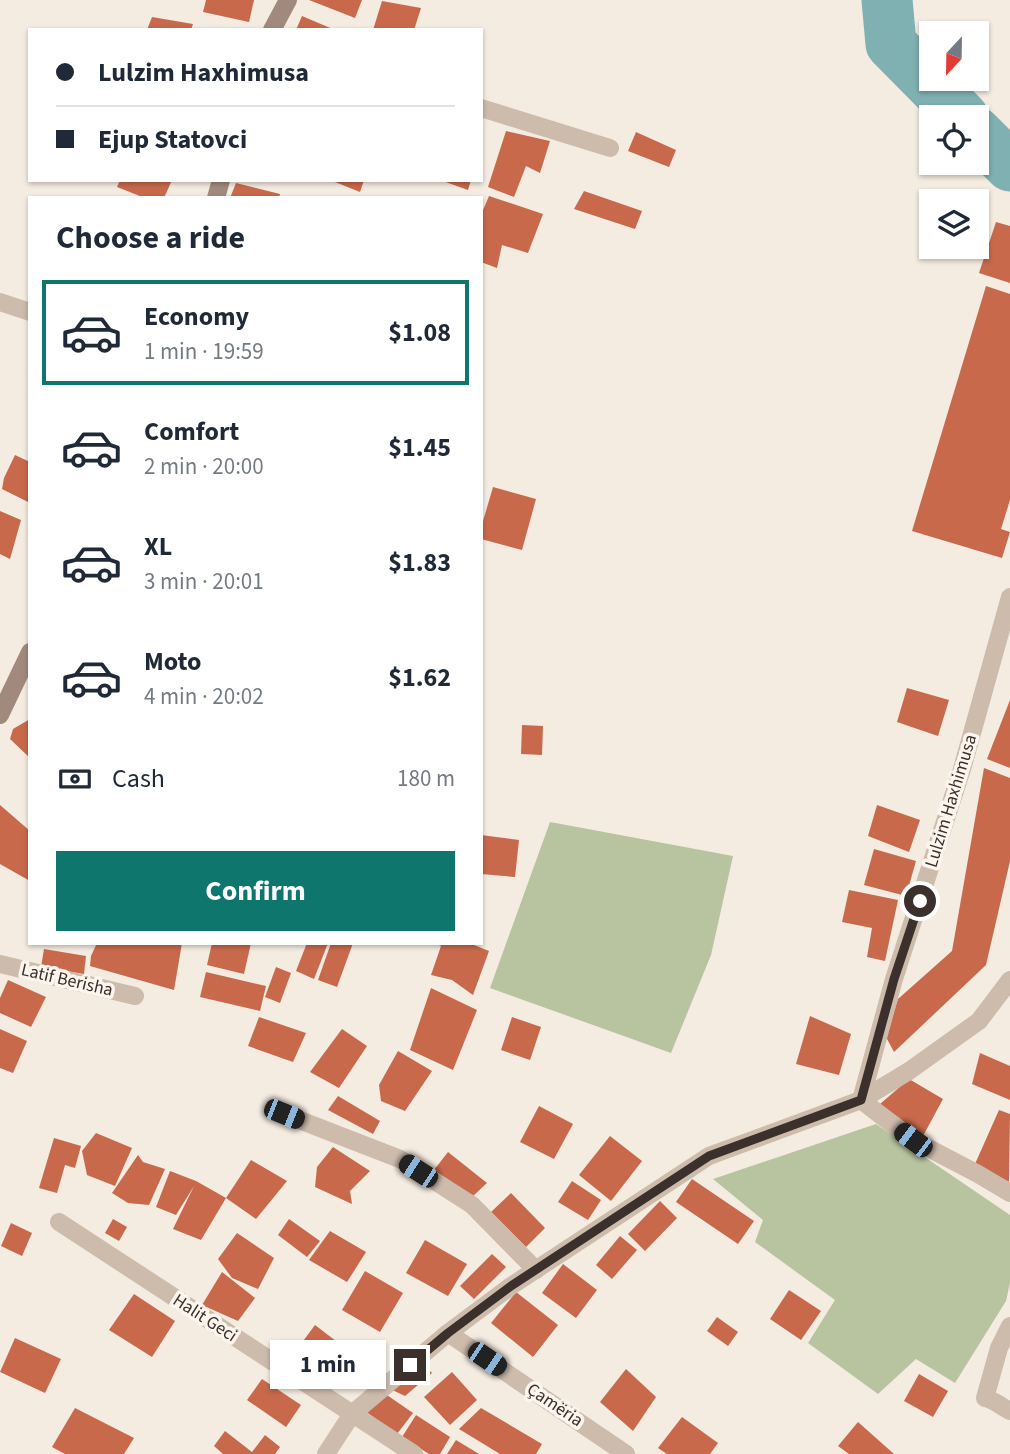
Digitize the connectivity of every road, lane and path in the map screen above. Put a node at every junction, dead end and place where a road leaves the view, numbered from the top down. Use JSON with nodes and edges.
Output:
{"nodes":[{"id":1,"x":288,"y":0,"type":"edge"},
{"id":2,"x":273,"y":28,"type":"edge"},
{"id":3,"x":483,"y":109,"type":"edge"},
{"id":4,"x":610,"y":148,"type":"dead end"},
{"id":5,"x":0,"y":302,"type":"edge"},
{"id":6,"x":28,"y":311,"type":"edge"},
{"id":7,"x":1010,"y":597,"type":"edge"},
{"id":8,"x":28,"y":656,"type":"edge"},
{"id":9,"x":0,"y":715,"type":"edge"},
{"id":10,"x":0,"y":964,"type":"edge"},
{"id":11,"x":1010,"y":980,"type":"edge"},
{"id":12,"x":135,"y":996,"type":"dead end"},
{"id":13,"x":861,"y":1100,"type":"junction"},
{"id":14,"x":284,"y":1114,"type":"dead end"},
{"id":15,"x":1010,"y":1193,"type":"edge"},
{"id":16,"x":59,"y":1222,"type":"dead end"},
{"id":17,"x":536,"y":1270,"type":"junction"},
{"id":18,"x":1010,"y":1326,"type":"edge"},
{"id":19,"x":448,"y":1333,"type":"junction"},
{"id":20,"x":1010,"y":1411,"type":"edge"},
{"id":21,"x":352,"y":1414,"type":"junction"},
{"id":22,"x":326,"y":1454,"type":"edge"},
{"id":23,"x":414,"y":1454,"type":"edge"},
{"id":24,"x":626,"y":1454,"type":"edge"}],
"edges":[{"from":1,"to":2,"type":"main road"},
{"from":3,"to":4,"type":"street"},
{"from":5,"to":6,"type":"street"},
{"from":7,"to":13,"type":"street","name":"Lulzim Haxhimusa"},
{"from":8,"to":9,"type":"main road"},
{"from":10,"to":12,"type":"street","name":"Latif Berisha"},
{"from":11,"to":13,"type":"street"},
{"from":13,"to":15,"type":"street"},
{"from":13,"to":17,"type":"street"},
{"from":14,"to":17,"type":"street"},
{"from":16,"to":21,"type":"street","name":"Halit Geci"},
{"from":17,"to":19,"type":"street"},
{"from":18,"to":20,"type":"street"},
{"from":19,"to":21,"type":"street"},
{"from":19,"to":24,"type":"street","name":"Çamëria"},
{"from":21,"to":22,"type":"street"},
{"from":21,"to":23,"type":"street","name":"Halit Geci"}]}
